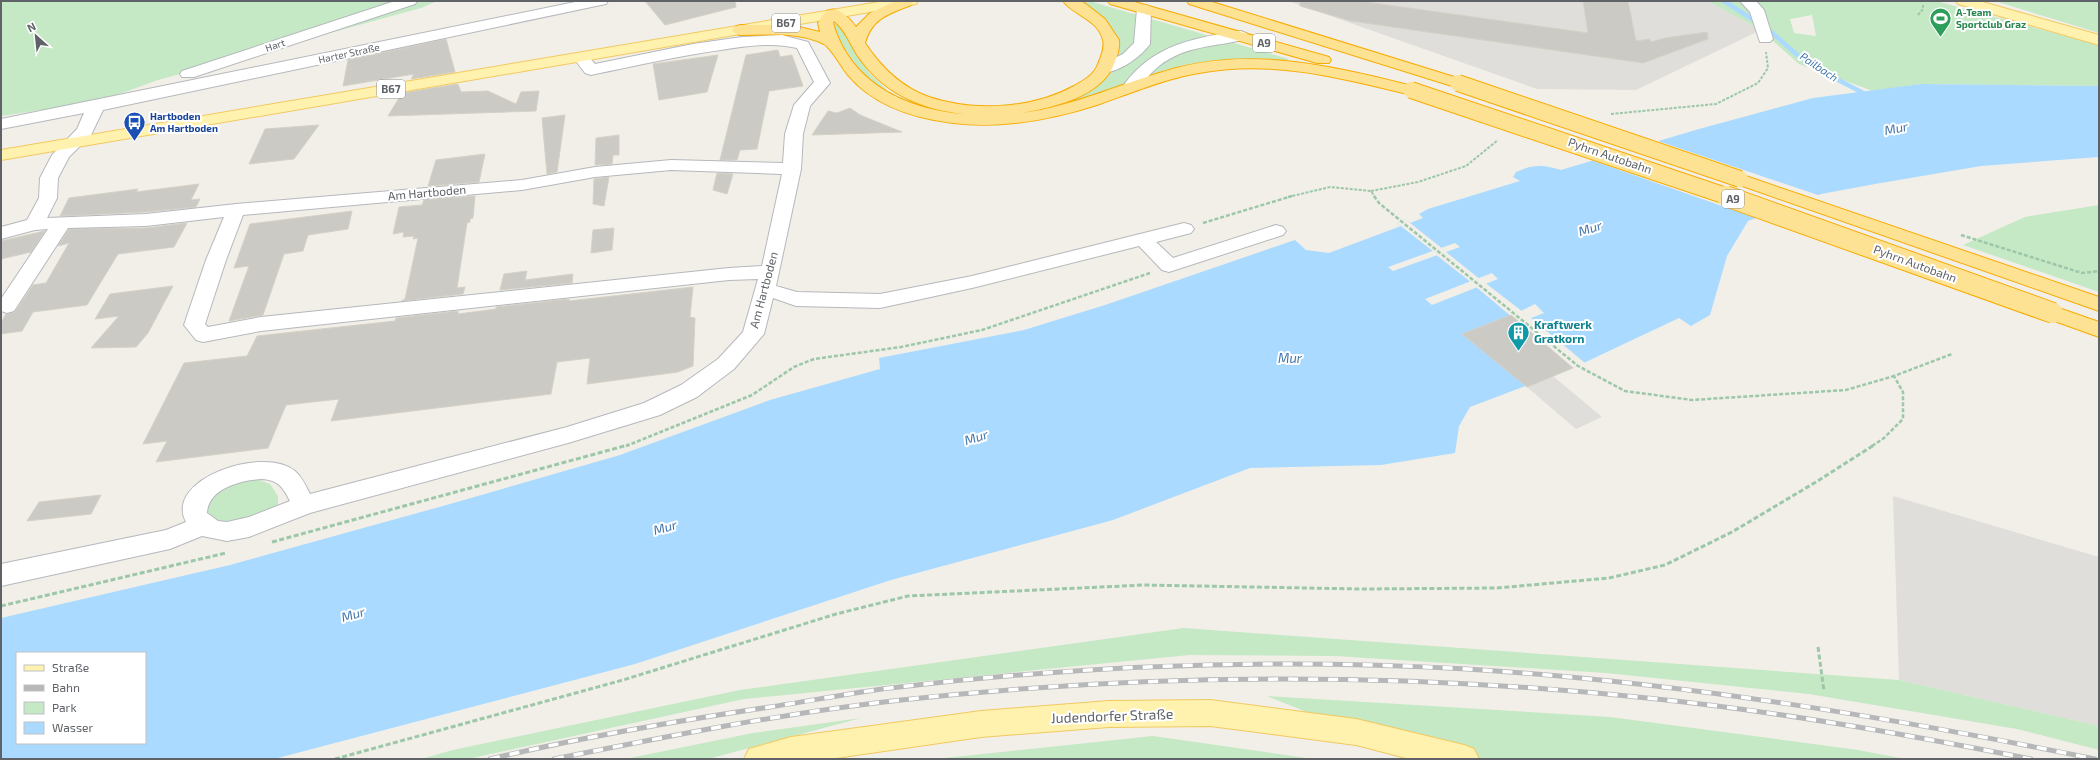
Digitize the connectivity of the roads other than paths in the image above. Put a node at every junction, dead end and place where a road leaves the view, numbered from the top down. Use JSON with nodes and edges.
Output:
{"nodes":[{"id":1,"x":410,"y":1,"type":"edge"},
{"id":2,"x":601,"y":1,"type":"edge"},
{"id":3,"x":909,"y":1,"type":"edge"},
{"id":4,"x":1070,"y":1,"type":"edge"},
{"id":5,"x":1114,"y":1,"type":"edge"},
{"id":6,"x":1194,"y":1,"type":"edge"},
{"id":7,"x":1234,"y":1,"type":"edge"},
{"id":8,"x":1747,"y":1,"type":"edge"},
{"id":9,"x":1964,"y":1,"type":"edge"},
{"id":10,"x":1144,"y":9,"type":"junction"},
{"id":11,"x":832,"y":14,"type":"junction"},
{"id":12,"x":1761,"y":29,"type":"road end"},
{"id":13,"x":740,"y":30,"type":"junction"},
{"id":14,"x":1240,"y":36,"type":"junction"},
{"id":15,"x":1317,"y":38,"type":"junction"},
{"id":16,"x":2099,"y":40,"type":"edge"},
{"id":17,"x":832,"y":42,"type":"junction"},
{"id":18,"x":857,"y":43,"type":"junction"},
{"id":19,"x":581,"y":57,"type":"junction"},
{"id":20,"x":1104,"y":69,"type":"junction"},
{"id":21,"x":1132,"y":85,"type":"junction"},
{"id":22,"x":1411,"y":90,"type":"junction"},
{"id":23,"x":142,"y":96,"type":"junction"},
{"id":24,"x":96,"y":106,"type":"junction"},
{"id":25,"x":1,"y":124,"type":"edge"},
{"id":26,"x":73,"y":143,"type":"junction"},
{"id":27,"x":1,"y":155,"type":"edge"},
{"id":28,"x":792,"y":169,"type":"junction"},
{"id":29,"x":236,"y":210,"type":"junction"},
{"id":30,"x":34,"y":224,"type":"junction"},
{"id":31,"x":61,"y":224,"type":"junction"},
{"id":32,"x":1184,"y":229,"type":"road end"},
{"id":33,"x":1276,"y":231,"type":"dead end"},
{"id":34,"x":1,"y":234,"type":"edge"},
{"id":35,"x":1143,"y":239,"type":"junction"},
{"id":36,"x":767,"y":281,"type":"junction"},
{"id":37,"x":2099,"y":304,"type":"edge"},
{"id":38,"x":7,"y":306,"type":"dead end"},
{"id":39,"x":2099,"y":330,"type":"edge"},
{"id":40,"x":304,"y":505,"type":"junction"},
{"id":41,"x":203,"y":525,"type":"junction"},
{"id":42,"x":1,"y":575,"type":"edge"},
{"id":43,"x":758,"y":759,"type":"edge"},
{"id":44,"x":1464,"y":759,"type":"edge"}],
"edges":[{"from":1,"to":23,"type":"street","name":"Hart"},
{"from":2,"to":23,"type":"street","name":"Harter Straße"},
{"from":3,"to":11,"type":"main road","number":"B67"},
{"from":3,"to":18,"type":"highway"},
{"from":4,"to":20,"type":"highway"},
{"from":5,"to":10,"type":"highway","name":"Pyhrn Autobahn","number":"A9"},
{"from":6,"to":15,"type":"highway","name":"Pyhrn Autobahn","number":"A9"},
{"from":7,"to":15,"type":"highway"},
{"from":8,"to":12,"type":"street"},
{"from":9,"to":16,"type":"main road"},
{"from":10,"to":14,"type":"highway","name":"Pyhrn Autobahn","number":"A9"},
{"from":10,"to":20,"type":"street"},
{"from":11,"to":13,"type":"main road","number":"B67"},
{"from":11,"to":17,"type":"highway"},
{"from":11,"to":18,"type":"highway"},
{"from":13,"to":17,"type":"highway"},
{"from":13,"to":19,"type":"main road","number":"B67"},
{"from":14,"to":21,"type":"street"},
{"from":14,"to":22,"type":"highway","name":"Pyhrn Autobahn","number":"A9"},
{"from":15,"to":37,"type":"highway","name":"Pyhrn Autobahn","number":"A9","bridge":true},
{"from":17,"to":21,"type":"highway"},
{"from":18,"to":20,"type":"highway"},
{"from":19,"to":26,"type":"main road","number":"B67"},
{"from":19,"to":28,"type":"street","name":"Am Hartboden"},
{"from":21,"to":22,"type":"highway"},
{"from":22,"to":39,"type":"highway","name":"Pyhrn Autobahn","number":"A9","bridge":true},
{"from":23,"to":24,"type":"street","name":"Harter Straße"},
{"from":24,"to":25,"type":"street","name":"Harter Straße"},
{"from":24,"to":26,"type":"street"},
{"from":26,"to":27,"type":"main road","number":"B67"},
{"from":26,"to":30,"type":"street"},
{"from":28,"to":29,"type":"street","name":"Am Hartboden"},
{"from":28,"to":36,"type":"street","name":"Am Hartboden"},
{"from":29,"to":31,"type":"street","name":"Am Hartboden"},
{"from":29,"to":36,"type":"street"},
{"from":30,"to":31,"type":"street","name":"Am Hartboden"},
{"from":30,"to":34,"type":"street","name":"Am Hartboden"},
{"from":31,"to":38,"type":"street"},
{"from":32,"to":35,"type":"street"},
{"from":33,"to":35,"type":"street"},
{"from":35,"to":36,"type":"street"},
{"from":36,"to":40,"type":"street","name":"Am Hartboden"},
{"from":40,"to":41,"type":"street","name":"Am Hartboden"},
{"from":40,"to":41,"type":"street"},
{"from":41,"to":42,"type":"street"},
{"from":43,"to":44,"type":"main road","name":"Judendorfer Straße"}]}
